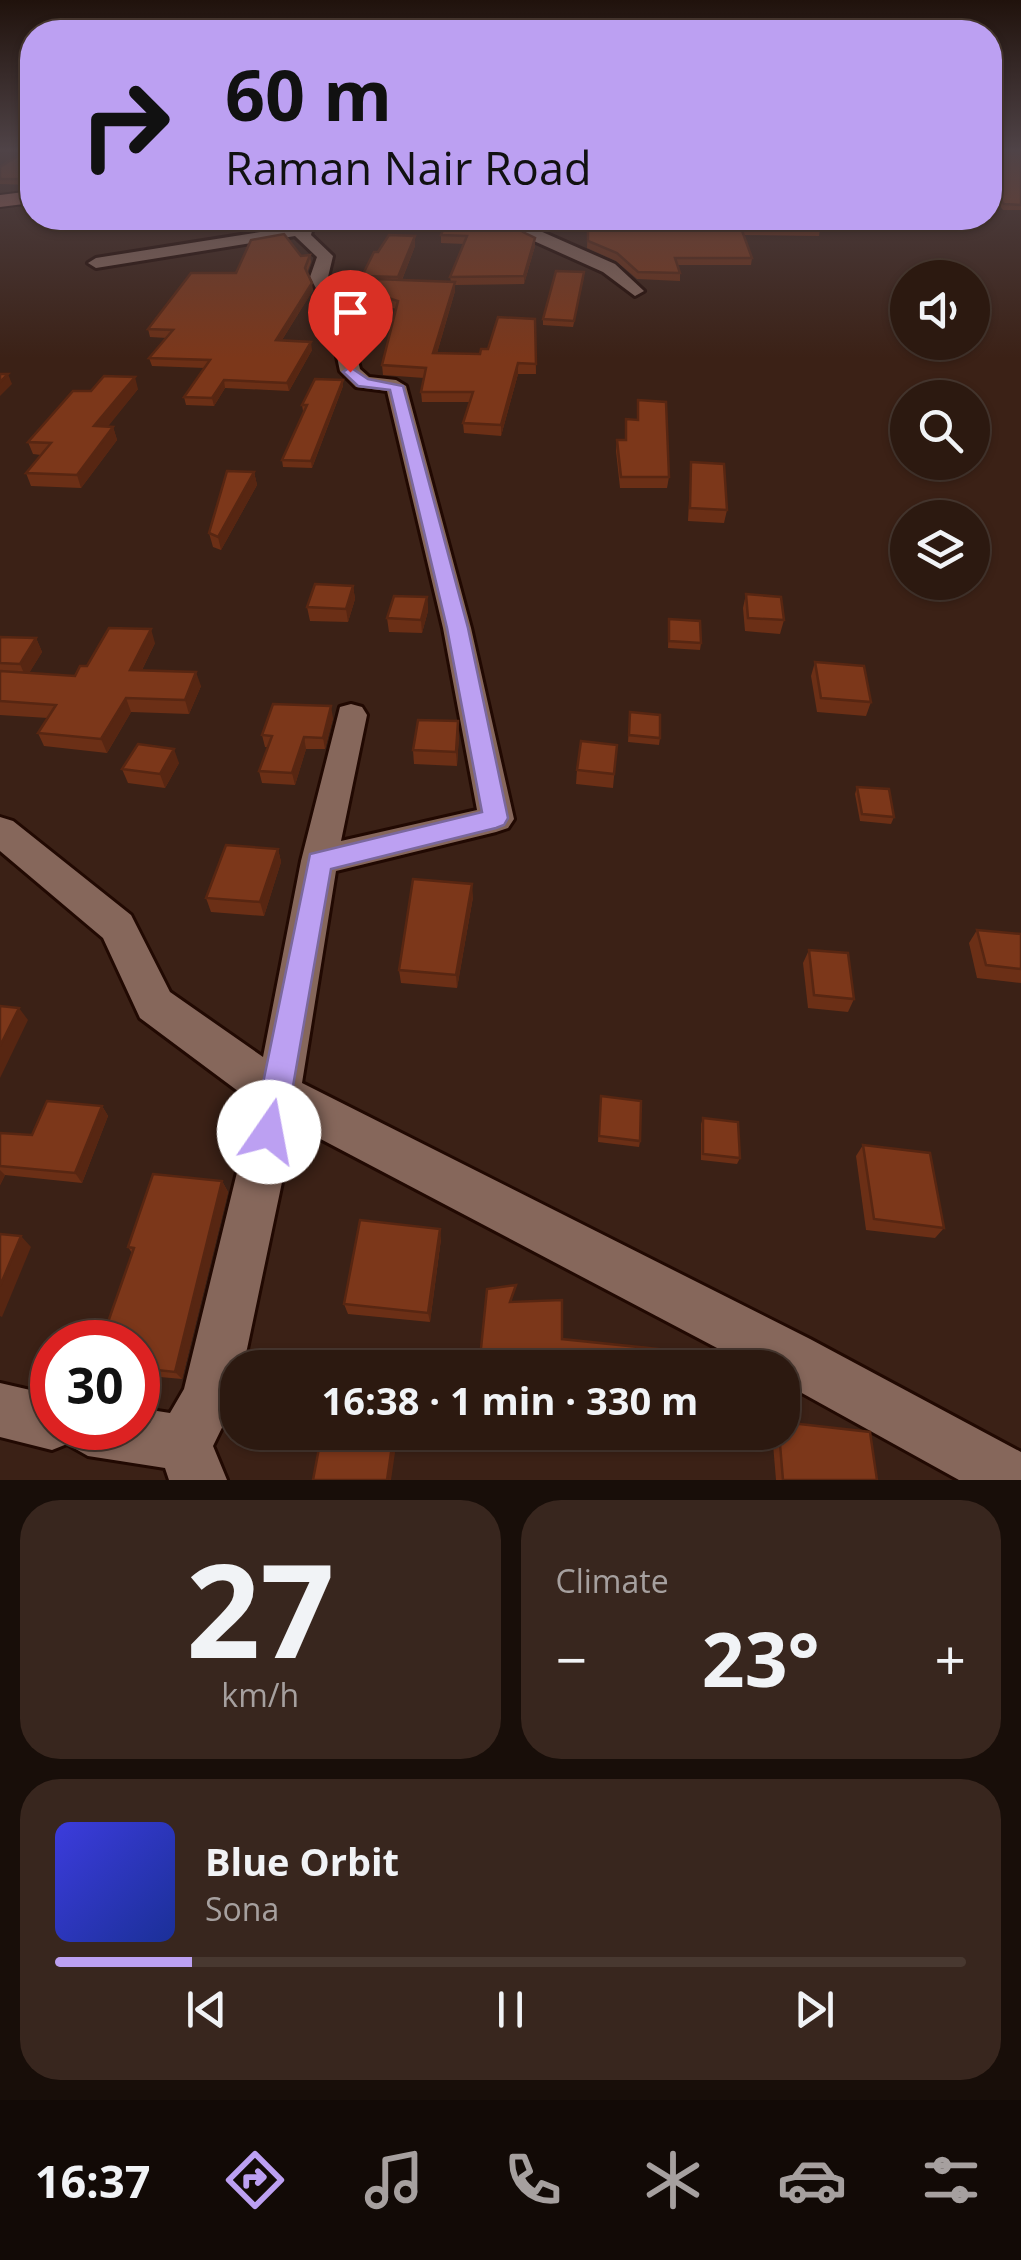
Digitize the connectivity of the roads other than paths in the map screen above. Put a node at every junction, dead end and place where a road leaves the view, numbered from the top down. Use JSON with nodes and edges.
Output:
{"nodes":[{"id":1,"x":262,"y":230,"type":"edge"},
{"id":2,"x":306,"y":230,"type":"edge"},
{"id":3,"x":524,"y":230,"type":"edge"},
{"id":4,"x":96,"y":263,"type":"dead end"},
{"id":5,"x":634,"y":291,"type":"dead end"},
{"id":6,"x":351,"y":716,"type":"dead end"},
{"id":7,"x":0,"y":831,"type":"edge"},
{"id":8,"x":320,"y":861,"type":"junction"},
{"id":9,"x":278,"y":1094,"type":"junction"},
{"id":10,"x":0,"y":1410,"type":"edge"},
{"id":11,"x":30,"y":1417,"type":"edge"},
{"id":12,"x":155,"y":1450,"type":"edge"},
{"id":13,"x":191,"y":1462,"type":"edge"},
{"id":14,"x":1016,"y":1480,"type":"edge"}],
"edges":[{"from":1,"to":4,"type":"street"},
{"from":2,"to":8,"type":"street"},
{"from":3,"to":5,"type":"street"},
{"from":6,"to":8,"type":"street"},
{"from":7,"to":9,"type":"street"},
{"from":8,"to":9,"type":"street"},
{"from":9,"to":13,"type":"street"},
{"from":9,"to":14,"type":"street"},
{"from":10,"to":11,"type":"street"},
{"from":12,"to":13,"type":"street"}]}
